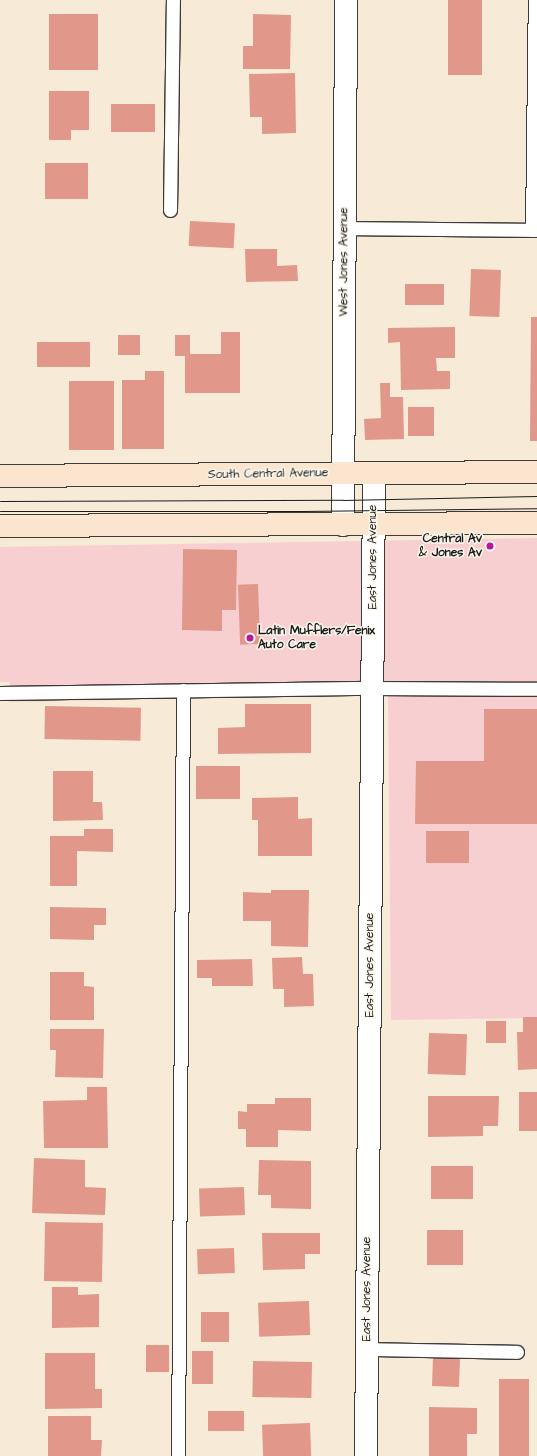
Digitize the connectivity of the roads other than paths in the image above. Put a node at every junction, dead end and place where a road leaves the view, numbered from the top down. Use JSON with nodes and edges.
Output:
{"nodes":[{"id":1,"x":173,"y":0,"type":"edge"},
{"id":2,"x":346,"y":0,"type":"edge"},
{"id":3,"x":535,"y":0,"type":"edge"},
{"id":4,"x":170,"y":210,"type":"dead end"},
{"id":5,"x":344,"y":228,"type":"junction"},
{"id":6,"x":535,"y":230,"type":"edge"},
{"id":7,"x":537,"y":472,"type":"edge"},
{"id":8,"x":342,"y":473,"type":"junction"},
{"id":9,"x":374,"y":473,"type":"junction"},
{"id":10,"x":0,"y":476,"type":"edge"},
{"id":11,"x":537,"y":523,"type":"edge"},
{"id":12,"x":343,"y":525,"type":"junction"},
{"id":13,"x":374,"y":525,"type":"junction"},
{"id":14,"x":0,"y":526,"type":"edge"},
{"id":15,"x":372,"y":688,"type":"junction"},
{"id":16,"x":183,"y":690,"type":"junction"},
{"id":17,"x":537,"y":690,"type":"edge"},
{"id":18,"x":0,"y":693,"type":"edge"},
{"id":19,"x":367,"y":1349,"type":"junction"},
{"id":20,"x":517,"y":1352,"type":"dead end"},
{"id":21,"x":178,"y":1456,"type":"edge"},
{"id":22,"x":366,"y":1456,"type":"edge"}],
"edges":[{"from":1,"to":4,"type":"lane"},
{"from":2,"to":5,"type":"street","name":"West Jones Avenue"},
{"from":3,"to":6,"type":"lane"},
{"from":5,"to":6,"type":"lane"},
{"from":5,"to":8,"type":"street","name":"West Jones Avenue"},
{"from":7,"to":9,"type":"main road","name":"South Central Avenue"},
{"from":8,"to":9,"type":"main road","name":"South Central Avenue"},
{"from":8,"to":10,"type":"main road","name":"South Central Avenue"},
{"from":8,"to":12,"type":"street","name":"West Jones Avenue"},
{"from":9,"to":13,"type":"street","name":"East Jones Avenue"},
{"from":11,"to":13,"type":"main road"},
{"from":12,"to":13,"type":"main road"},
{"from":12,"to":14,"type":"main road"},
{"from":13,"to":15,"type":"street","name":"East Jones Avenue"},
{"from":15,"to":16,"type":"lane"},
{"from":15,"to":17,"type":"lane"},
{"from":15,"to":19,"type":"street","name":"East Jones Avenue"},
{"from":16,"to":18,"type":"lane"},
{"from":16,"to":21,"type":"lane"},
{"from":19,"to":20,"type":"lane"},
{"from":19,"to":22,"type":"street","name":"East Jones Avenue"}]}
